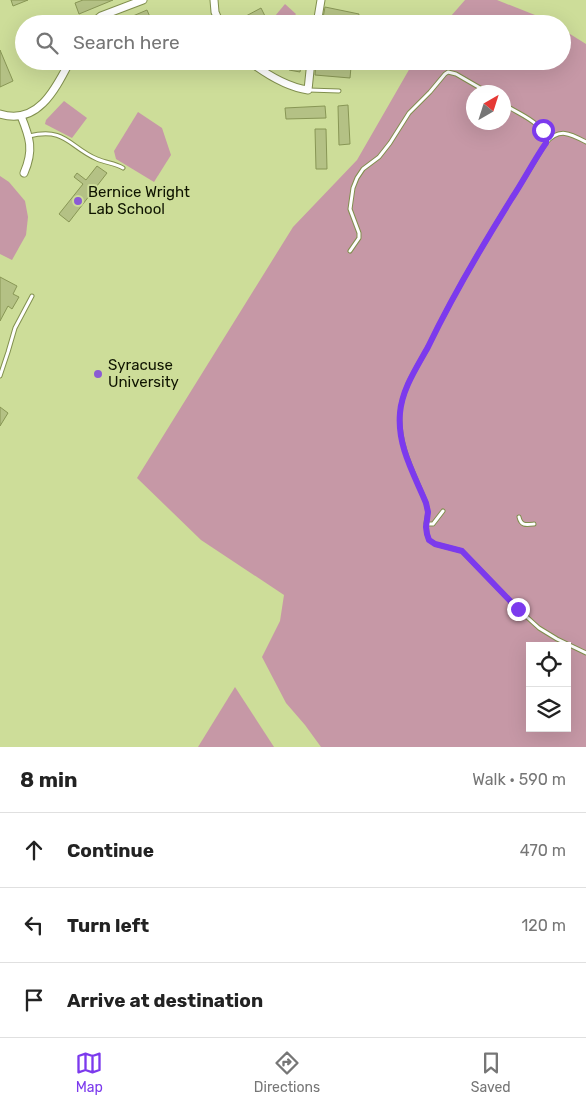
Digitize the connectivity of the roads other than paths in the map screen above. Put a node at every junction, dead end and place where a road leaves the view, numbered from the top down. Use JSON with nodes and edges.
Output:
{"nodes":[{"id":1,"x":143,"y":0,"type":"edge"},
{"id":2,"x":214,"y":0,"type":"edge"},
{"id":3,"x":321,"y":0,"type":"edge"},
{"id":4,"x":104,"y":15,"type":"edge"},
{"id":5,"x":216,"y":15,"type":"edge"},
{"id":6,"x":318,"y":15,"type":"edge"},
{"id":7,"x":65,"y":70,"type":"edge"},
{"id":8,"x":262,"y":70,"type":"edge"},
{"id":9,"x":310,"y":70,"type":"edge"},
{"id":10,"x":475,"y":85,"type":"edge"},
{"id":11,"x":308,"y":90,"type":"junction"},
{"id":12,"x":339,"y":91,"type":"dead end"},
{"id":13,"x":511,"y":108,"type":"edge"},
{"id":14,"x":0,"y":114,"type":"edge"},
{"id":15,"x":21,"y":116,"type":"junction"},
{"id":16,"x":29,"y":137,"type":"junction"},
{"id":17,"x":586,"y":142,"type":"edge"},
{"id":18,"x":546,"y":143,"type":"junction"},
{"id":19,"x":123,"y":168,"type":"dead end"},
{"id":20,"x":24,"y":174,"type":"dead end"},
{"id":21,"x":350,"y":251,"type":"dead end"},
{"id":22,"x":32,"y":296,"type":"dead end"},
{"id":23,"x":0,"y":376,"type":"edge"},
{"id":24,"x":443,"y":511,"type":"dead end"},
{"id":25,"x":519,"y":518,"type":"dead end"},
{"id":26,"x":426,"y":523,"type":"junction"},
{"id":27,"x":534,"y":524,"type":"dead end"},
{"id":28,"x":586,"y":653,"type":"edge"}],
"edges":[{"from":1,"to":4,"type":"street"},
{"from":2,"to":5,"type":"street"},
{"from":3,"to":6,"type":"street"},
{"from":7,"to":15,"type":"street"},
{"from":8,"to":11,"type":"street"},
{"from":9,"to":11,"type":"street"},
{"from":10,"to":21,"type":"lane"},
{"from":11,"to":12,"type":"lane"},
{"from":13,"to":18,"type":"lane"},
{"from":14,"to":15,"type":"street"},
{"from":15,"to":16,"type":"street"},
{"from":16,"to":19,"type":"lane"},
{"from":16,"to":20,"type":"street"},
{"from":17,"to":18,"type":"lane"},
{"from":18,"to":26,"type":"lane"},
{"from":22,"to":23,"type":"lane"},
{"from":24,"to":26,"type":"lane"},
{"from":25,"to":27,"type":"lane"},
{"from":26,"to":28,"type":"lane"}]}
